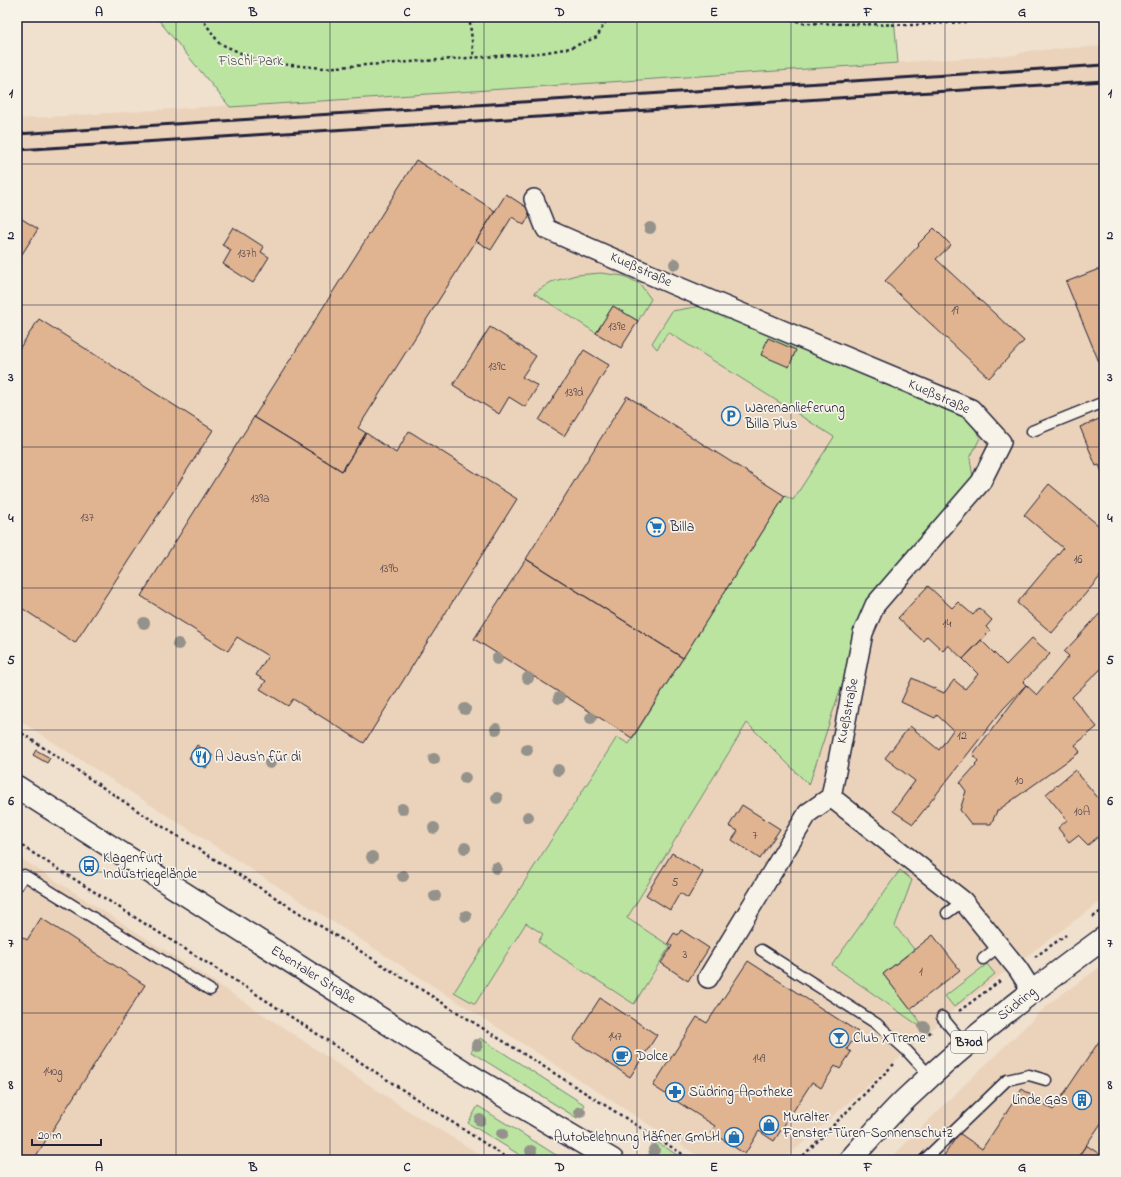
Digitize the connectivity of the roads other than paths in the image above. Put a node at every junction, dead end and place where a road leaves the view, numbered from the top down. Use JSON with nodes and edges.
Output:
{"nodes":[{"id":1,"x":534,"y":199,"type":"dead end"},
{"id":2,"x":1104,"y":402,"type":"edge"},
{"id":3,"x":1032,"y":431,"type":"dead end"},
{"id":4,"x":17,"y":787,"type":"edge"},
{"id":5,"x":831,"y":797,"type":"junction"},
{"id":6,"x":17,"y":886,"type":"edge"},
{"id":7,"x":963,"y":901,"type":"junction"},
{"id":8,"x":947,"y":913,"type":"dead end"},
{"id":9,"x":1104,"y":938,"type":"edge"},
{"id":10,"x":1000,"y":946,"type":"junction"},
{"id":11,"x":761,"y":950,"type":"dead end"},
{"id":12,"x":983,"y":959,"type":"dead end"},
{"id":13,"x":708,"y":978,"type":"dead end"},
{"id":14,"x":210,"y":990,"type":"dead end"},
{"id":15,"x":1032,"y":991,"type":"junction"},
{"id":16,"x":942,"y":1017,"type":"dead end"},
{"id":17,"x":965,"y":1045,"type":"junction"},
{"id":18,"x":930,"y":1076,"type":"junction"},
{"id":19,"x":1046,"y":1080,"type":"dead end"},
{"id":20,"x":612,"y":1160,"type":"edge"},
{"id":21,"x":850,"y":1160,"type":"edge"},
{"id":22,"x":924,"y":1160,"type":"edge"}],
"edges":[{"from":1,"to":5,"type":"street","name":"Kueßstraße"},
{"from":2,"to":3,"type":"lane"},
{"from":4,"to":20,"type":"main road","name":"Ebentaler Straße"},
{"from":5,"to":7,"type":"street"},
{"from":5,"to":13,"type":"street"},
{"from":6,"to":14,"type":"lane"},
{"from":7,"to":8,"type":"lane"},
{"from":7,"to":10,"type":"street"},
{"from":9,"to":15,"type":"main road","name":"Südring","number":"B70d"},
{"from":10,"to":12,"type":"lane"},
{"from":10,"to":15,"type":"street"},
{"from":11,"to":18,"type":"lane"},
{"from":15,"to":17,"type":"main road","name":"Südring","number":"B70d"},
{"from":16,"to":17,"type":"lane"},
{"from":17,"to":18,"type":"main road","name":"Südring","number":"B70d"},
{"from":18,"to":21,"type":"main road","name":"Südring","number":"B70d"},
{"from":19,"to":22,"type":"lane"}]}
